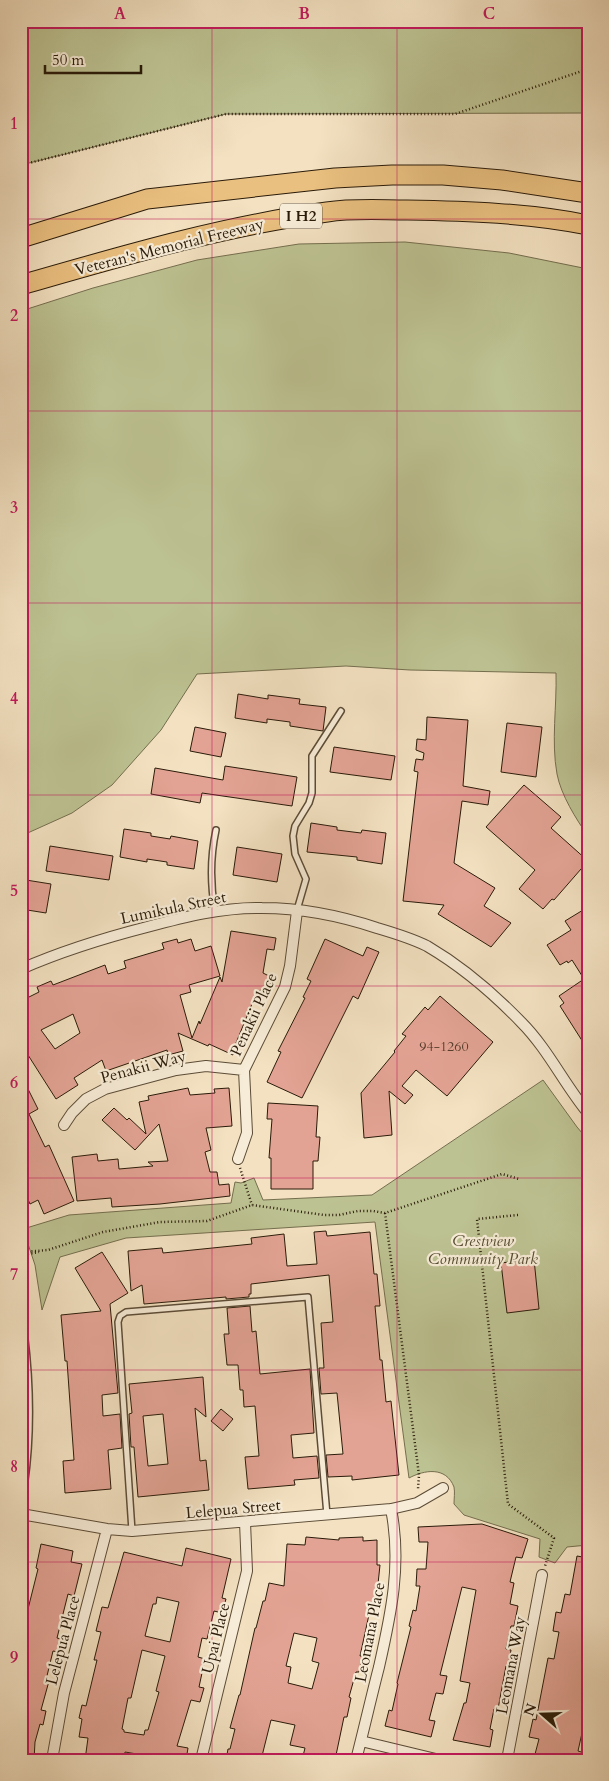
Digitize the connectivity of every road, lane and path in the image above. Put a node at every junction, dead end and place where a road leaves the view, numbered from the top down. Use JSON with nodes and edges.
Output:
{"nodes":[{"id":1,"x":588,"y":55,"type":"edge"},
{"id":2,"x":21,"y":165,"type":"edge"},
{"id":3,"x":588,"y":193,"type":"edge"},
{"id":4,"x":588,"y":225,"type":"edge"},
{"id":5,"x":21,"y":238,"type":"edge"},
{"id":6,"x":21,"y":285,"type":"edge"},
{"id":7,"x":341,"y":711,"type":"dead end"},
{"id":8,"x":216,"y":830,"type":"dead end"},
{"id":9,"x":214,"y":911,"type":"junction"},
{"id":10,"x":297,"y":911,"type":"junction"},
{"id":11,"x":21,"y":969,"type":"edge"},
{"id":12,"x":244,"y":1070,"type":"junction"},
{"id":13,"x":588,"y":1113,"type":"edge"},
{"id":14,"x":64,"y":1125,"type":"dead end"},
{"id":15,"x":238,"y":1159,"type":"joint"},
{"id":16,"x":519,"y":1179,"type":"dead end"},
{"id":17,"x":252,"y":1205,"type":"junction"},
{"id":18,"x":385,"y":1213,"type":"junction"},
{"id":19,"x":518,"y":1215,"type":"dead end"},
{"id":20,"x":48,"y":1250,"type":"junction"},
{"id":21,"x":21,"y":1252,"type":"edge"},
{"id":22,"x":28,"y":1254,"type":"dead end"},
{"id":23,"x":21,"y":1335,"type":"edge"},
{"id":24,"x":21,"y":1484,"type":"edge"},
{"id":25,"x":442,"y":1488,"type":"dead end"},
{"id":26,"x":417,"y":1503,"type":"junction"},
{"id":27,"x":391,"y":1510,"type":"junction"},
{"id":28,"x":21,"y":1514,"type":"edge"},
{"id":29,"x":327,"y":1515,"type":"junction"},
{"id":30,"x":245,"y":1522,"type":"junction"},
{"id":31,"x":107,"y":1529,"type":"junction"},
{"id":32,"x":132,"y":1531,"type":"junction"},
{"id":33,"x":542,"y":1575,"type":"joint"},
{"id":34,"x":361,"y":1741,"type":"junction"},
{"id":35,"x":52,"y":1760,"type":"edge"},
{"id":36,"x":201,"y":1760,"type":"edge"},
{"id":37,"x":356,"y":1760,"type":"edge"},
{"id":38,"x":440,"y":1760,"type":"edge"},
{"id":39,"x":507,"y":1760,"type":"edge"}],
"edges":[{"from":1,"to":2,"type":"path"},
{"from":3,"to":5,"type":"highway","number":"I H2"},
{"from":4,"to":6,"type":"highway","name":"Veteran's Memorial Freeway","number":"I H2"},
{"from":7,"to":10,"type":"lane"},
{"from":8,"to":9,"type":"lane"},
{"from":9,"to":10,"type":"street","name":"Lumikula Street"},
{"from":9,"to":11,"type":"street","name":"Lumikula Street"},
{"from":10,"to":12,"type":"street","name":"Penakii Place"},
{"from":10,"to":13,"type":"street","name":"Lumikula Street"},
{"from":12,"to":14,"type":"street","name":"Penakii Way"},
{"from":12,"to":15,"type":"street","name":"Penakii Place"},
{"from":15,"to":17,"type":"path"},
{"from":16,"to":18,"type":"path"},
{"from":17,"to":18,"type":"path"},
{"from":17,"to":20,"type":"path"},
{"from":18,"to":26,"type":"path"},
{"from":19,"to":33,"type":"path"},
{"from":20,"to":21,"type":"path"},
{"from":20,"to":22,"type":"path"},
{"from":23,"to":24,"type":"street"},
{"from":25,"to":26,"type":"street","name":"Lelepua Street"},
{"from":26,"to":27,"type":"street","name":"Lelepua Street"},
{"from":27,"to":29,"type":"street","name":"Lelepua Street"},
{"from":27,"to":34,"type":"street","name":"Leomana Place"},
{"from":28,"to":31,"type":"street","name":"Lelepua Street"},
{"from":29,"to":30,"type":"street","name":"Lelepua Street"},
{"from":29,"to":32,"type":"lane"},
{"from":30,"to":32,"type":"street","name":"Lelepua Street"},
{"from":30,"to":36,"type":"street","name":"Upai Place"},
{"from":31,"to":32,"type":"street","name":"Lelepua Street"},
{"from":31,"to":35,"type":"street","name":"Lelepua Place"},
{"from":33,"to":39,"type":"street","name":"Leomana Way"},
{"from":34,"to":37,"type":"street","name":"Leomana Place"},
{"from":34,"to":38,"type":"street"}]}
